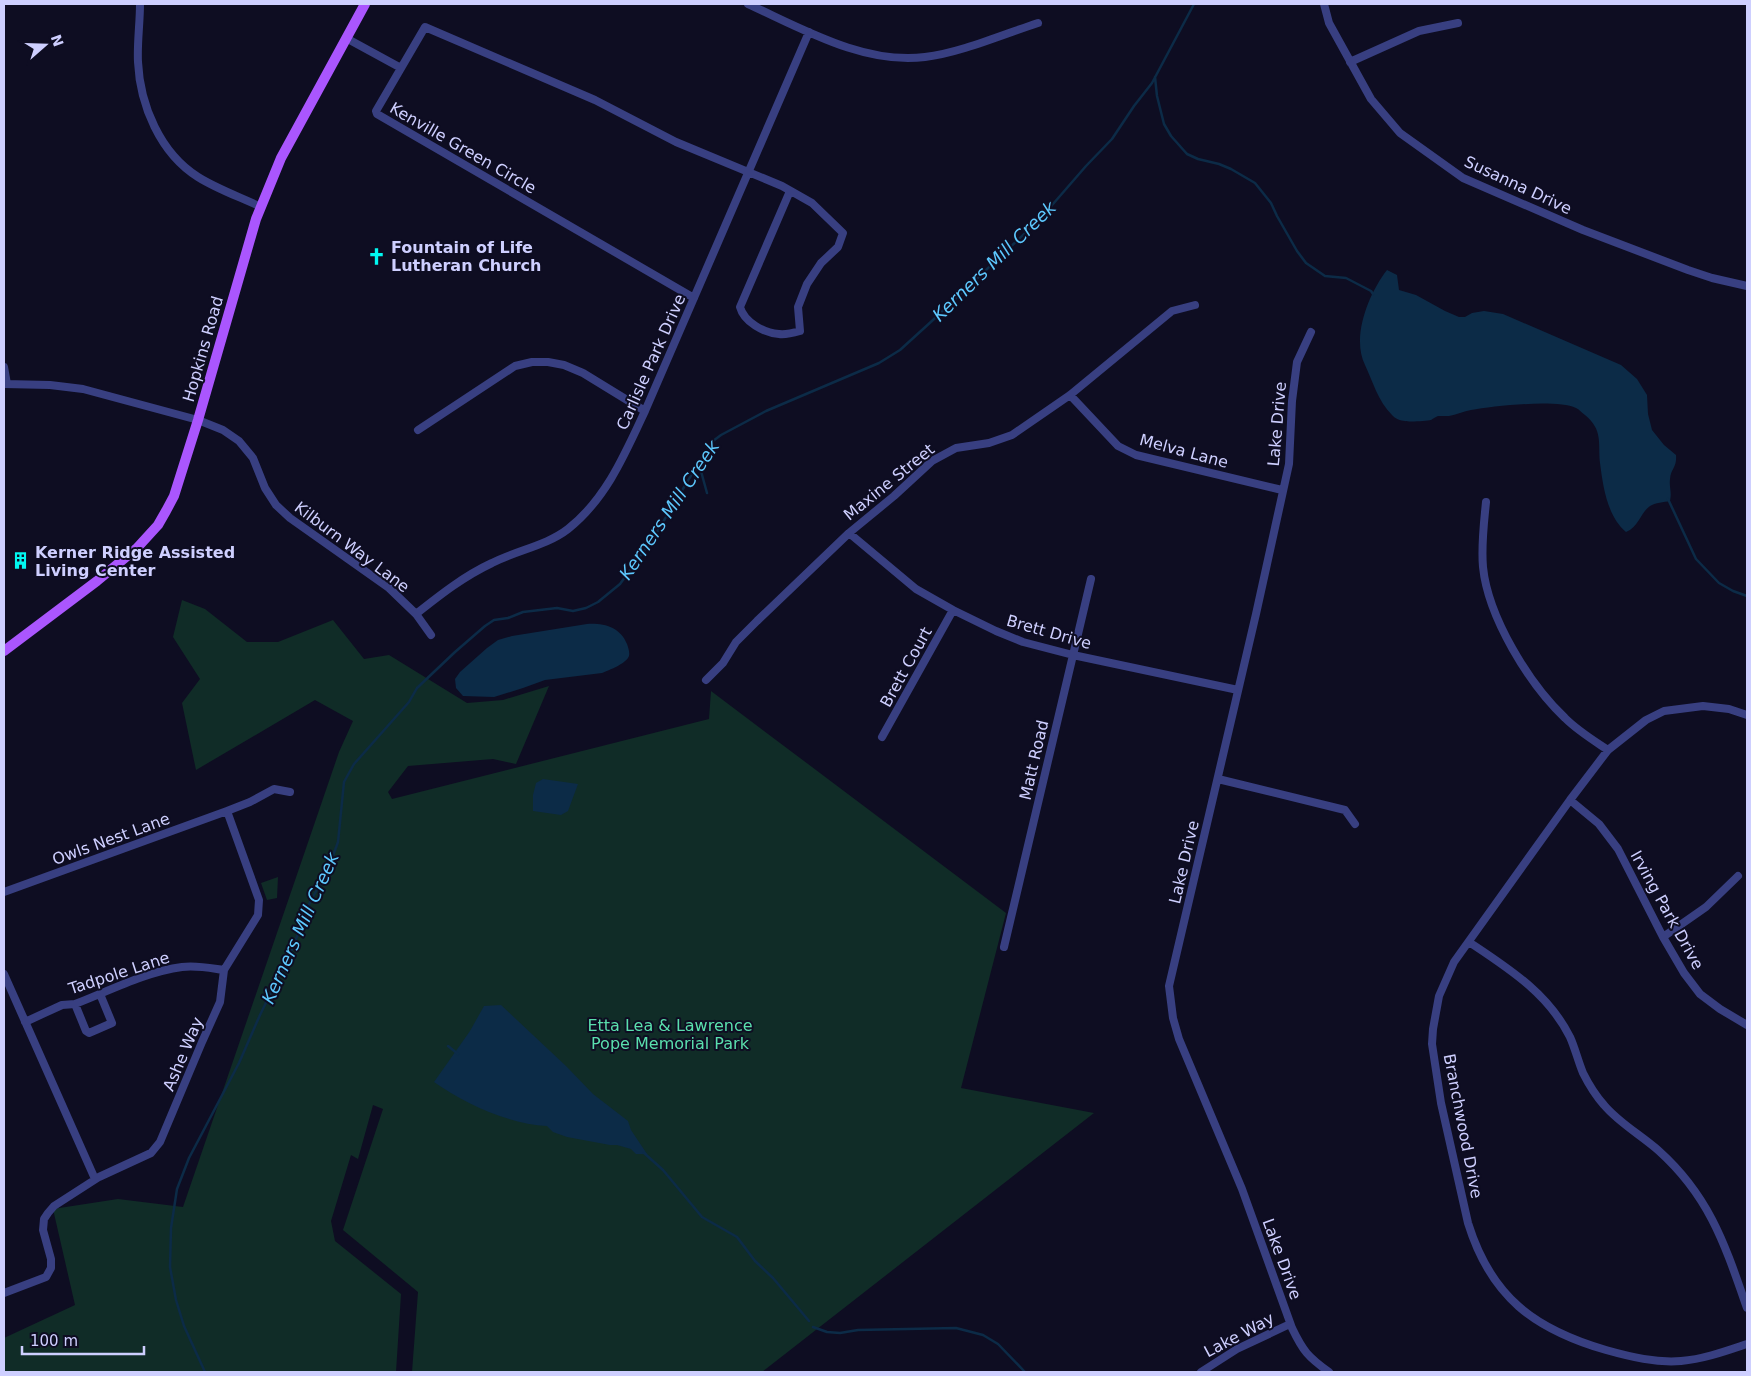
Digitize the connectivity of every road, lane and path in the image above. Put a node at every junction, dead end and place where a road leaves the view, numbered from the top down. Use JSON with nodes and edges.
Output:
{"nodes":[{"id":1,"x":140,"y":4,"type":"edge"},
{"id":2,"x":365,"y":4,"type":"edge"},
{"id":3,"x":748,"y":4,"type":"edge"},
{"id":4,"x":1324,"y":4,"type":"edge"},
{"id":5,"x":1038,"y":23,"type":"dead end"},
{"id":6,"x":1458,"y":23,"type":"dead end"},
{"id":7,"x":809,"y":32,"type":"junction"},
{"id":8,"x":346,"y":38,"type":"junction"},
{"id":9,"x":1350,"y":62,"type":"junction"},
{"id":10,"x":401,"y":68,"type":"junction"},
{"id":11,"x":748,"y":173,"type":"junction"},
{"id":12,"x":790,"y":191,"type":"junction"},
{"id":13,"x":261,"y":207,"type":"junction"},
{"id":14,"x":1747,"y":286,"type":"edge"},
{"id":15,"x":694,"y":298,"type":"junction"},
{"id":16,"x":1195,"y":305,"type":"dead end"},
{"id":17,"x":1311,"y":332,"type":"dead end"},
{"id":18,"x":4,"y":367,"type":"edge"},
{"id":19,"x":5,"y":384,"type":"edge"},
{"id":20,"x":1070,"y":395,"type":"junction"},
{"id":21,"x":645,"y":411,"type":"junction"},
{"id":22,"x":198,"y":420,"type":"junction"},
{"id":23,"x":418,"y":430,"type":"dead end"},
{"id":24,"x":1282,"y":490,"type":"junction"},
{"id":25,"x":1486,"y":502,"type":"dead end"},
{"id":26,"x":849,"y":532,"type":"junction"},
{"id":27,"x":1091,"y":579,"type":"dead end"},
{"id":28,"x":953,"y":610,"type":"junction"},
{"id":29,"x":416,"y":614,"type":"junction"},
{"id":30,"x":432,"y":635,"type":"dead end"},
{"id":31,"x":4,"y":651,"type":"edge"},
{"id":32,"x":1073,"y":655,"type":"junction"},
{"id":33,"x":706,"y":680,"type":"dead end"},
{"id":34,"x":1238,"y":690,"type":"junction"},
{"id":35,"x":1747,"y":715,"type":"edge"},
{"id":36,"x":882,"y":737,"type":"dead end"},
{"id":37,"x":1608,"y":750,"type":"junction"},
{"id":38,"x":1218,"y":779,"type":"junction"},
{"id":39,"x":290,"y":792,"type":"dead end"},
{"id":40,"x":1570,"y":800,"type":"junction"},
{"id":41,"x":227,"y":811,"type":"junction"},
{"id":42,"x":1355,"y":824,"type":"dead end"},
{"id":43,"x":1738,"y":876,"type":"dead end"},
{"id":44,"x":4,"y":892,"type":"edge"},
{"id":45,"x":1663,"y":937,"type":"junction"},
{"id":46,"x":1469,"y":942,"type":"junction"},
{"id":47,"x":1004,"y":947,"type":"dead end"},
{"id":48,"x":224,"y":970,"type":"junction"},
{"id":49,"x":4,"y":974,"type":"edge"},
{"id":50,"x":100,"y":994,"type":"junction"},
{"id":51,"x":75,"y":1004,"type":"junction"},
{"id":52,"x":25,"y":1022,"type":"junction"},
{"id":53,"x":1747,"y":1025,"type":"edge"},
{"id":54,"x":95,"y":1180,"type":"junction"},
{"id":55,"x":4,"y":1293,"type":"edge"},
{"id":56,"x":1747,"y":1308,"type":"edge"},
{"id":57,"x":1290,"y":1324,"type":"junction"},
{"id":58,"x":1747,"y":1344,"type":"edge"},
{"id":59,"x":1200,"y":1372,"type":"edge"},
{"id":60,"x":1328,"y":1372,"type":"edge"}],
"edges":[{"from":1,"to":13,"type":"street"},
{"from":2,"to":8,"type":"main road","name":"Hopkins Road"},
{"from":3,"to":7,"type":"street"},
{"from":4,"to":9,"type":"street","name":"Susanna Drive"},
{"from":5,"to":7,"type":"street"},
{"from":6,"to":9,"type":"street"},
{"from":7,"to":11,"type":"street","name":"Carlisle Park Drive"},
{"from":8,"to":10,"type":"street"},
{"from":8,"to":13,"type":"main road","name":"Hopkins Road"},
{"from":9,"to":14,"type":"street","name":"Susanna Drive"},
{"from":10,"to":11,"type":"street","name":"Kenville Green Circle"},
{"from":10,"to":15,"type":"street","name":"Kenville Green Circle"},
{"from":11,"to":12,"type":"street"},
{"from":11,"to":15,"type":"street","name":"Carlisle Park Drive"},
{"from":12,"to":12,"type":"street"},
{"from":13,"to":22,"type":"main road","name":"Hopkins Road"},
{"from":15,"to":21,"type":"street","name":"Carlisle Park Drive"},
{"from":16,"to":20,"type":"street","name":"Maxine Street"},
{"from":17,"to":24,"type":"street","name":"Lake Drive"},
{"from":18,"to":19,"type":"street"},
{"from":19,"to":22,"type":"street","name":"Kilburn Way Lane"},
{"from":20,"to":24,"type":"street","name":"Melva Lane"},
{"from":20,"to":26,"type":"street","name":"Maxine Street"},
{"from":21,"to":23,"type":"street"},
{"from":21,"to":29,"type":"street","name":"Carlisle Park Drive"},
{"from":22,"to":29,"type":"street","name":"Kilburn Way Lane"},
{"from":22,"to":31,"type":"main road","name":"Hopkins Road"},
{"from":24,"to":34,"type":"street","name":"Lake Drive"},
{"from":25,"to":37,"type":"street"},
{"from":26,"to":28,"type":"street","name":"Brett Drive"},
{"from":26,"to":33,"type":"street","name":"Maxine Street"},
{"from":27,"to":32,"type":"street","name":"Matt Road"},
{"from":28,"to":32,"type":"street","name":"Brett Drive"},
{"from":28,"to":36,"type":"street","name":"Brett Court"},
{"from":29,"to":30,"type":"street","name":"Kilburn Way Lane"},
{"from":32,"to":34,"type":"street","name":"Brett Drive"},
{"from":32,"to":47,"type":"street","name":"Matt Road"},
{"from":34,"to":38,"type":"street","name":"Lake Drive"},
{"from":35,"to":37,"type":"street","name":"Branchwood Drive"},
{"from":37,"to":40,"type":"street","name":"Branchwood Drive"},
{"from":38,"to":42,"type":"street"},
{"from":38,"to":57,"type":"street","name":"Lake Drive"},
{"from":39,"to":41,"type":"street"},
{"from":40,"to":45,"type":"street","name":"Irving Park Drive"},
{"from":40,"to":46,"type":"street","name":"Branchwood Drive"},
{"from":41,"to":44,"type":"street","name":"Owls Nest Lane"},
{"from":41,"to":48,"type":"street","name":"Ashe Way"},
{"from":43,"to":45,"type":"street"},
{"from":45,"to":53,"type":"street","name":"Irving Park Drive"},
{"from":46,"to":56,"type":"street"},
{"from":46,"to":58,"type":"street","name":"Branchwood Drive"},
{"from":48,"to":50,"type":"street","name":"Tadpole Lane"},
{"from":48,"to":54,"type":"street","name":"Ashe Way"},
{"from":49,"to":52,"type":"street"},
{"from":50,"to":51,"type":"street","name":"Tadpole Lane"},
{"from":50,"to":51,"type":"street"},
{"from":51,"to":52,"type":"street","name":"Tadpole Lane"},
{"from":52,"to":54,"type":"street"},
{"from":54,"to":55,"type":"street","name":"Ashe Way"},
{"from":57,"to":59,"type":"street","name":"Lake Way"},
{"from":57,"to":60,"type":"street","name":"Lake Drive"}]}
